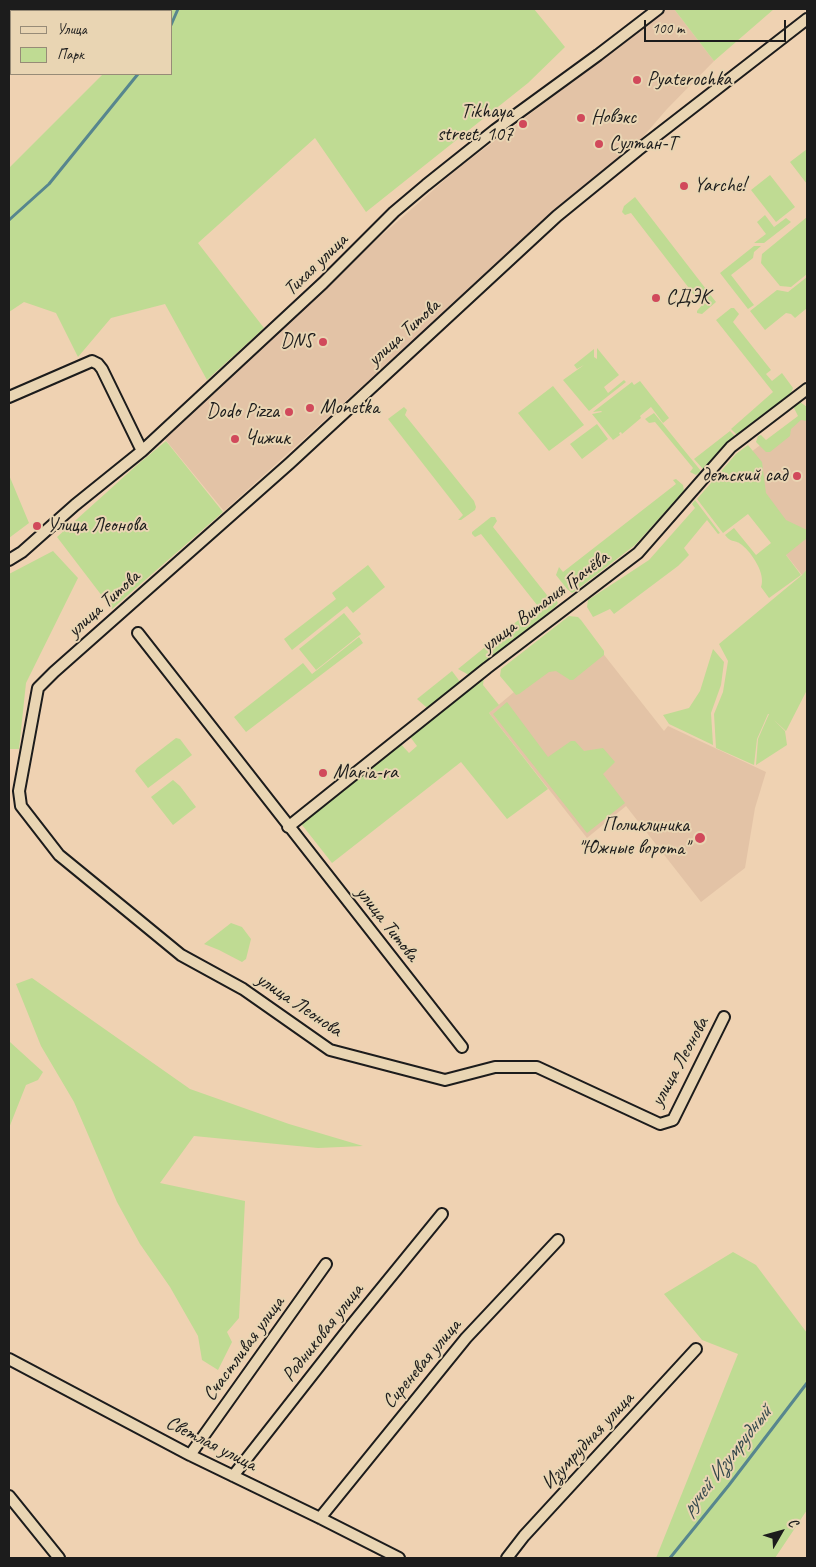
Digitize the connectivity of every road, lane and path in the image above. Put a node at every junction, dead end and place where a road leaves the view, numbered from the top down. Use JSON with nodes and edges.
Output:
{"nodes":[{"id":1,"x":658,"y":9,"type":"edge"},
{"id":2,"x":807,"y":19,"type":"edge"},
{"id":3,"x":807,"y":389,"type":"edge"},
{"id":4,"x":9,"y":397,"type":"edge"},
{"id":5,"x":142,"y":451,"type":"junction"},
{"id":6,"x":9,"y":560,"type":"edge"},
{"id":7,"x":138,"y":633,"type":"dead end"},
{"id":8,"x":38,"y":688,"type":"joint"},
{"id":9,"x":288,"y":827,"type":"junction"},
{"id":10,"x":724,"y":1017,"type":"dead end"},
{"id":11,"x":462,"y":1047,"type":"dead end"},
{"id":12,"x":442,"y":1214,"type":"dead end"},
{"id":13,"x":558,"y":1240,"type":"dead end"},
{"id":14,"x":326,"y":1264,"type":"dead end"},
{"id":15,"x":696,"y":1349,"type":"dead end"},
{"id":16,"x":9,"y":1359,"type":"edge"},
{"id":17,"x":190,"y":1455,"type":"junction"},
{"id":18,"x":233,"y":1476,"type":"junction"},
{"id":19,"x":9,"y":1496,"type":"edge"},
{"id":20,"x":320,"y":1518,"type":"junction"},
{"id":21,"x":59,"y":1558,"type":"edge"},
{"id":22,"x":399,"y":1558,"type":"edge"},
{"id":23,"x":507,"y":1558,"type":"edge"}],
"edges":[{"from":1,"to":5,"type":"street","name":"Тихая улица"},
{"from":2,"to":8,"type":"street","name":"улица Титова"},
{"from":3,"to":9,"type":"street","name":"улица Виталия Грачёва"},
{"from":4,"to":5,"type":"street"},
{"from":5,"to":6,"type":"street","name":"Тихая улица"},
{"from":7,"to":9,"type":"street","name":"улица Титова"},
{"from":8,"to":10,"type":"street","name":"улица Леонова"},
{"from":9,"to":11,"type":"street","name":"улица Титова"},
{"from":12,"to":18,"type":"street","name":"Родниковая улица"},
{"from":13,"to":20,"type":"street","name":"Сиреневая улица"},
{"from":14,"to":17,"type":"street","name":"Счастливая улица"},
{"from":15,"to":23,"type":"street","name":"Изумрудная улица"},
{"from":16,"to":17,"type":"street","name":"Светлая улица"},
{"from":17,"to":18,"type":"street","name":"Светлая улица"},
{"from":18,"to":20,"type":"street","name":"Светлая улица"},
{"from":19,"to":21,"type":"street"},
{"from":20,"to":22,"type":"street","name":"Светлая улица"}]}
